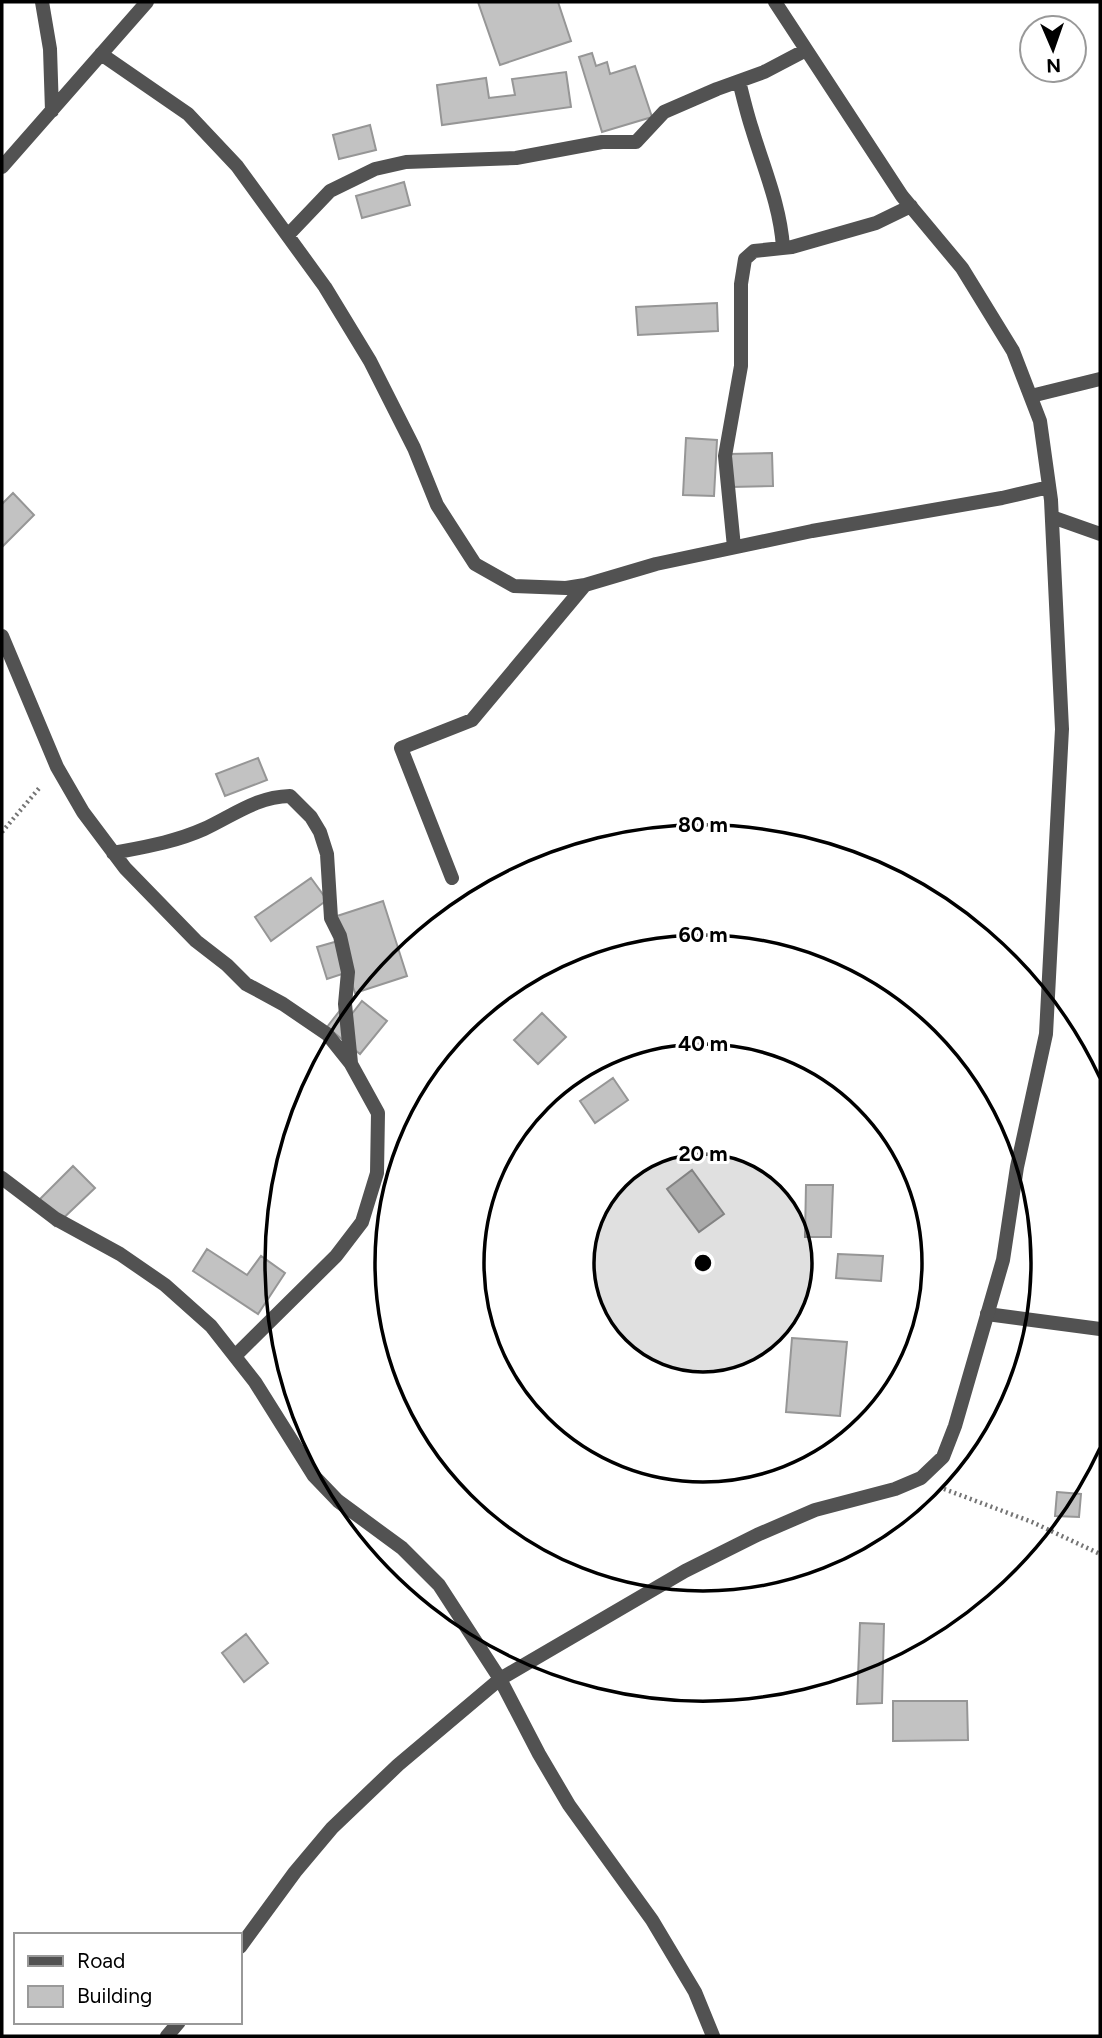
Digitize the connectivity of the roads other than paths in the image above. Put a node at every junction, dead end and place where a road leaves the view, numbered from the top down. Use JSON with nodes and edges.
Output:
{"nodes":[{"id":1,"x":42,"y":2,"type":"edge"},
{"id":2,"x":147,"y":2,"type":"edge"},
{"id":3,"x":779,"y":3,"type":"edge"},
{"id":4,"x":806,"y":50,"type":"junction"},
{"id":5,"x":101,"y":54,"type":"junction"},
{"id":6,"x":739,"y":81,"type":"junction"},
{"id":7,"x":52,"y":111,"type":"junction"},
{"id":8,"x":2,"y":167,"type":"edge"},
{"id":9,"x":911,"y":206,"type":"junction"},
{"id":10,"x":288,"y":235,"type":"junction"},
{"id":11,"x":783,"y":247,"type":"junction"},
{"id":12,"x":1100,"y":379,"type":"edge"},
{"id":13,"x":1031,"y":396,"type":"junction"},
{"id":14,"x":1049,"y":487,"type":"junction"},
{"id":15,"x":1052,"y":517,"type":"junction"},
{"id":16,"x":1100,"y":534,"type":"edge"},
{"id":17,"x":734,"y":547,"type":"junction"},
{"id":18,"x":585,"y":584,"type":"junction"},
{"id":19,"x":2,"y":636,"type":"edge"},
{"id":20,"x":113,"y":853,"type":"junction"},
{"id":21,"x":452,"y":878,"type":"dead end"},
{"id":22,"x":351,"y":1064,"type":"junction"},
{"id":23,"x":2,"y":1178,"type":"edge"},
{"id":24,"x":987,"y":1314,"type":"junction"},
{"id":25,"x":1100,"y":1329,"type":"edge"},
{"id":26,"x":235,"y":1356,"type":"junction"},
{"id":27,"x":500,"y":1679,"type":"junction"},
{"id":28,"x":242,"y":1944,"type":"edge"},
{"id":29,"x":713,"y":2036,"type":"edge"}],
"edges":[{"from":1,"to":7,"type":"street"},
{"from":2,"to":5,"type":"street"},
{"from":3,"to":4,"type":"street"},
{"from":4,"to":6,"type":"street"},
{"from":4,"to":9,"type":"street"},
{"from":5,"to":7,"type":"street"},
{"from":5,"to":10,"type":"street"},
{"from":6,"to":10,"type":"street"},
{"from":6,"to":11,"type":"street"},
{"from":7,"to":8,"type":"street"},
{"from":9,"to":11,"type":"street"},
{"from":9,"to":13,"type":"street"},
{"from":10,"to":18,"type":"street"},
{"from":11,"to":17,"type":"street"},
{"from":12,"to":13,"type":"street"},
{"from":13,"to":14,"type":"street"},
{"from":14,"to":15,"type":"street"},
{"from":14,"to":17,"type":"street"},
{"from":15,"to":16,"type":"street"},
{"from":15,"to":24,"type":"street"},
{"from":17,"to":18,"type":"street"},
{"from":18,"to":21,"type":"street"},
{"from":19,"to":20,"type":"street"},
{"from":20,"to":22,"type":"street"},
{"from":20,"to":22,"type":"street"},
{"from":22,"to":26,"type":"street"},
{"from":23,"to":26,"type":"street"},
{"from":24,"to":25,"type":"street"},
{"from":24,"to":27,"type":"street"},
{"from":26,"to":27,"type":"street"},
{"from":27,"to":28,"type":"street"},
{"from":27,"to":29,"type":"street"}]}
